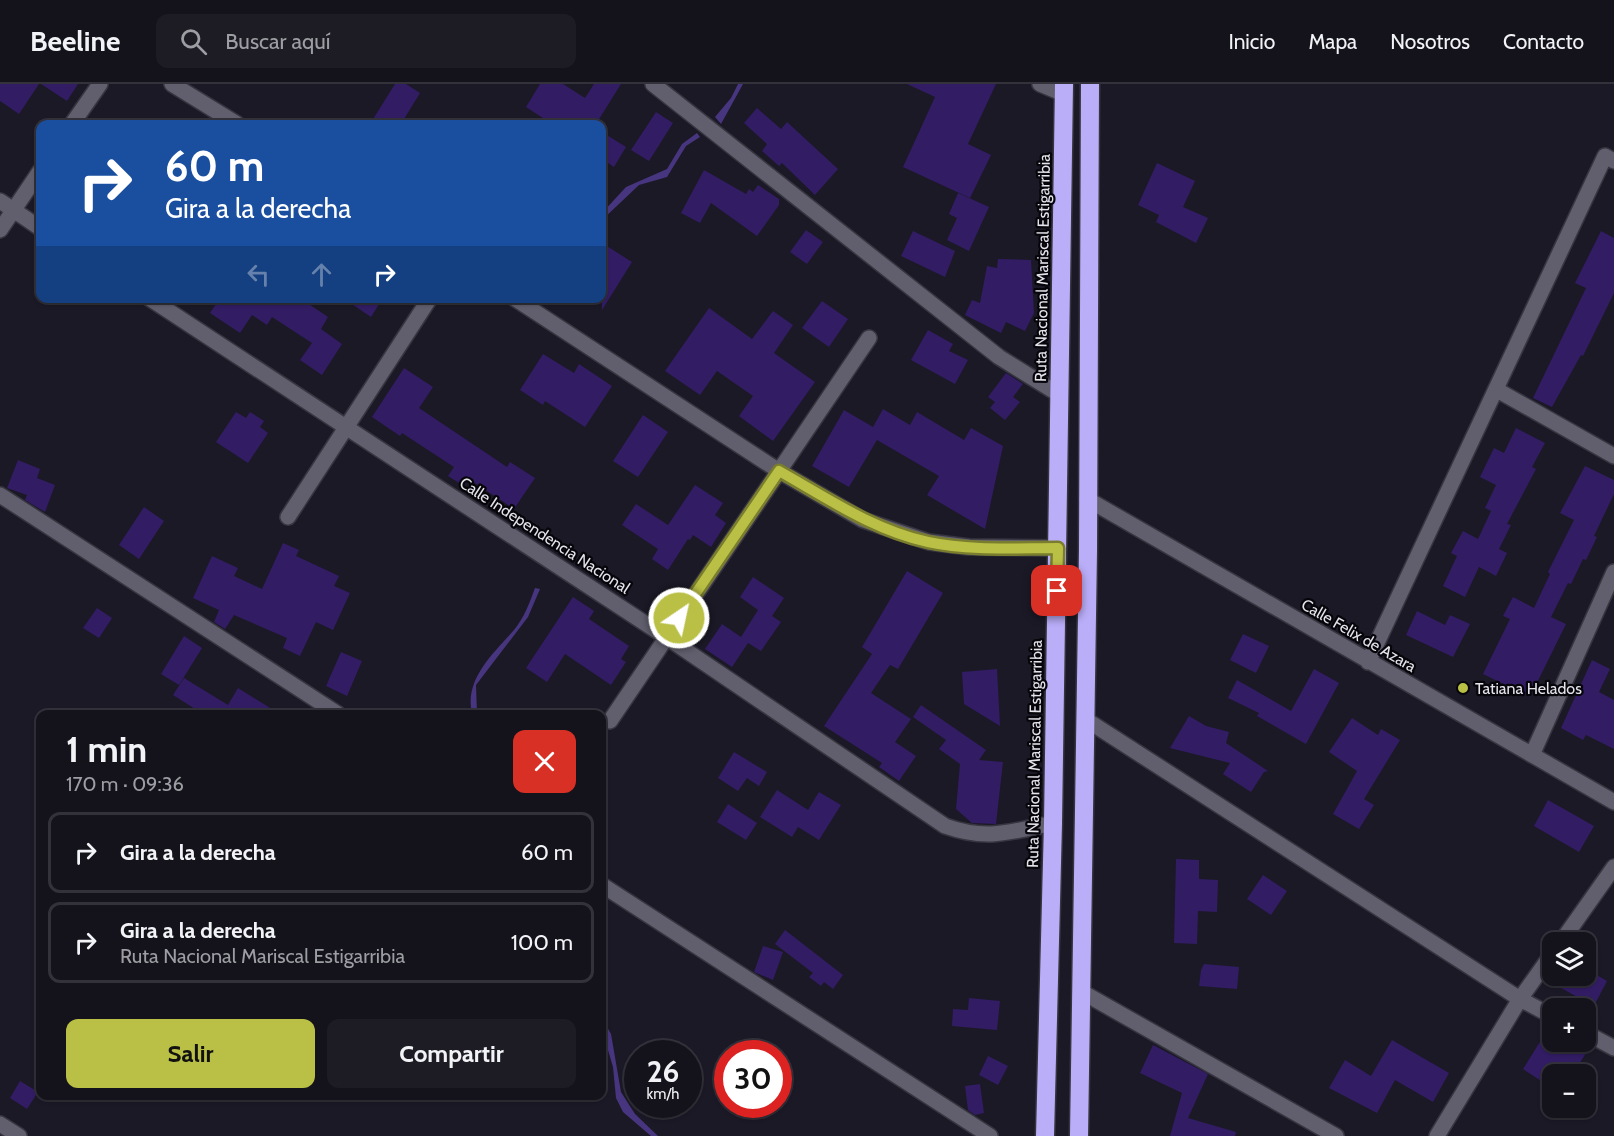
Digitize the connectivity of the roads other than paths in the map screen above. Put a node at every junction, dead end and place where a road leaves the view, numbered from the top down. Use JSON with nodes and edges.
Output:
{"nodes":[{"id":1,"x":100,"y":84,"type":"edge"},
{"id":2,"x":172,"y":84,"type":"edge"},
{"id":3,"x":653,"y":84,"type":"edge"},
{"id":4,"x":1040,"y":84,"type":"edge"},
{"id":5,"x":1090,"y":84,"type":"edge"},
{"id":6,"x":1064,"y":89,"type":"edge"},
{"id":7,"x":75,"y":120,"type":"edge"},
{"id":8,"x":230,"y":120,"type":"edge"},
{"id":9,"x":1614,"y":161,"type":"edge"},
{"id":10,"x":36,"y":177,"type":"edge"},
{"id":11,"x":0,"y":201,"type":"edge"},
{"id":12,"x":14,"y":210,"type":"junction"},
{"id":13,"x":36,"y":225,"type":"edge"},
{"id":14,"x":0,"y":230,"type":"edge"},
{"id":15,"x":158,"y":303,"type":"edge"},
{"id":16,"x":427,"y":303,"type":"edge"},
{"id":17,"x":522,"y":303,"type":"edge"},
{"id":18,"x":869,"y":338,"type":"dead end"},
{"id":19,"x":1497,"y":390,"type":"junction"},
{"id":20,"x":1060,"y":395,"type":"junction"},
{"id":21,"x":347,"y":427,"type":"junction"},
{"id":22,"x":1614,"y":456,"type":"edge"},
{"id":23,"x":779,"y":471,"type":"junction"},
{"id":24,"x":0,"y":495,"type":"edge"},
{"id":25,"x":1087,"y":499,"type":"junction"},
{"id":26,"x":288,"y":517,"type":"dead end"},
{"id":27,"x":1058,"y":548,"type":"junction"},
{"id":28,"x":1614,"y":572,"type":"edge"},
{"id":29,"x":666,"y":637,"type":"junction"},
{"id":30,"x":1368,"y":662,"type":"junction"},
{"id":31,"x":332,"y":710,"type":"edge"},
{"id":32,"x":1084,"y":719,"type":"junction"},
{"id":33,"x":610,"y":721,"type":"dead end"},
{"id":34,"x":1532,"y":755,"type":"junction"},
{"id":35,"x":1614,"y":802,"type":"edge"},
{"id":36,"x":1053,"y":823,"type":"junction"},
{"id":37,"x":1614,"y":867,"type":"edge"},
{"id":38,"x":606,"y":888,"type":"edge"},
{"id":39,"x":1568,"y":932,"type":"edge"},
{"id":40,"x":1542,"y":968,"type":"edge"},
{"id":41,"x":1082,"y":992,"type":"junction"},
{"id":42,"x":1520,"y":999,"type":"junction"},
{"id":43,"x":1542,"y":1011,"type":"edge"},
{"id":44,"x":1596,"y":1038,"type":"edge"},
{"id":45,"x":1614,"y":1048,"type":"edge"},
{"id":46,"x":0,"y":1124,"type":"edge"},
{"id":47,"x":19,"y":1136,"type":"edge"},
{"id":48,"x":990,"y":1136,"type":"edge"},
{"id":49,"x":1045,"y":1136,"type":"edge"},
{"id":50,"x":1079,"y":1136,"type":"edge"},
{"id":51,"x":1336,"y":1136,"type":"edge"},
{"id":52,"x":1437,"y":1136,"type":"edge"}],
"edges":[{"from":1,"to":7,"type":"street"},
{"from":2,"to":8,"type":"street"},
{"from":3,"to":20,"type":"street"},
{"from":4,"to":6,"type":"street"},
{"from":5,"to":25,"type":"highway"},
{"from":6,"to":20,"type":"highway","name":"Ruta Nacional Mariscal Estigarribia"},
{"from":9,"to":19,"type":"street"},
{"from":10,"to":12,"type":"street"},
{"from":11,"to":12,"type":"street"},
{"from":12,"to":13,"type":"street"},
{"from":12,"to":14,"type":"street"},
{"from":15,"to":21,"type":"street","name":"Calle Independencia Nacional"},
{"from":16,"to":21,"type":"street"},
{"from":17,"to":23,"type":"street"},
{"from":18,"to":23,"type":"street"},
{"from":19,"to":22,"type":"street"},
{"from":19,"to":30,"type":"street"},
{"from":20,"to":27,"type":"highway","name":"Ruta Nacional Mariscal Estigarribia"},
{"from":21,"to":26,"type":"street"},
{"from":21,"to":29,"type":"street","name":"Calle Independencia Nacional"},
{"from":23,"to":27,"type":"street"},
{"from":23,"to":29,"type":"street"},
{"from":24,"to":31,"type":"street"},
{"from":25,"to":30,"type":"street","name":"Calle Felix de Azara"},
{"from":25,"to":32,"type":"highway"},
{"from":27,"to":36,"type":"highway","name":"Ruta Nacional Mariscal Estigarribia"},
{"from":28,"to":34,"type":"street"},
{"from":29,"to":33,"type":"street"},
{"from":29,"to":36,"type":"street","name":"Calle Independencia Nacional"},
{"from":30,"to":34,"type":"street","name":"Calle Felix de Azara"},
{"from":32,"to":41,"type":"highway"},
{"from":32,"to":42,"type":"street"},
{"from":34,"to":35,"type":"street","name":"Calle Felix de Azara"},
{"from":36,"to":49,"type":"highway","name":"Ruta Nacional Mariscal Estigarribia"},
{"from":37,"to":39,"type":"street"},
{"from":38,"to":48,"type":"street"},
{"from":40,"to":42,"type":"street"},
{"from":41,"to":50,"type":"highway"},
{"from":41,"to":51,"type":"street"},
{"from":42,"to":43,"type":"street"},
{"from":42,"to":52,"type":"street"},
{"from":44,"to":45,"type":"street"},
{"from":46,"to":47,"type":"street"}]}
